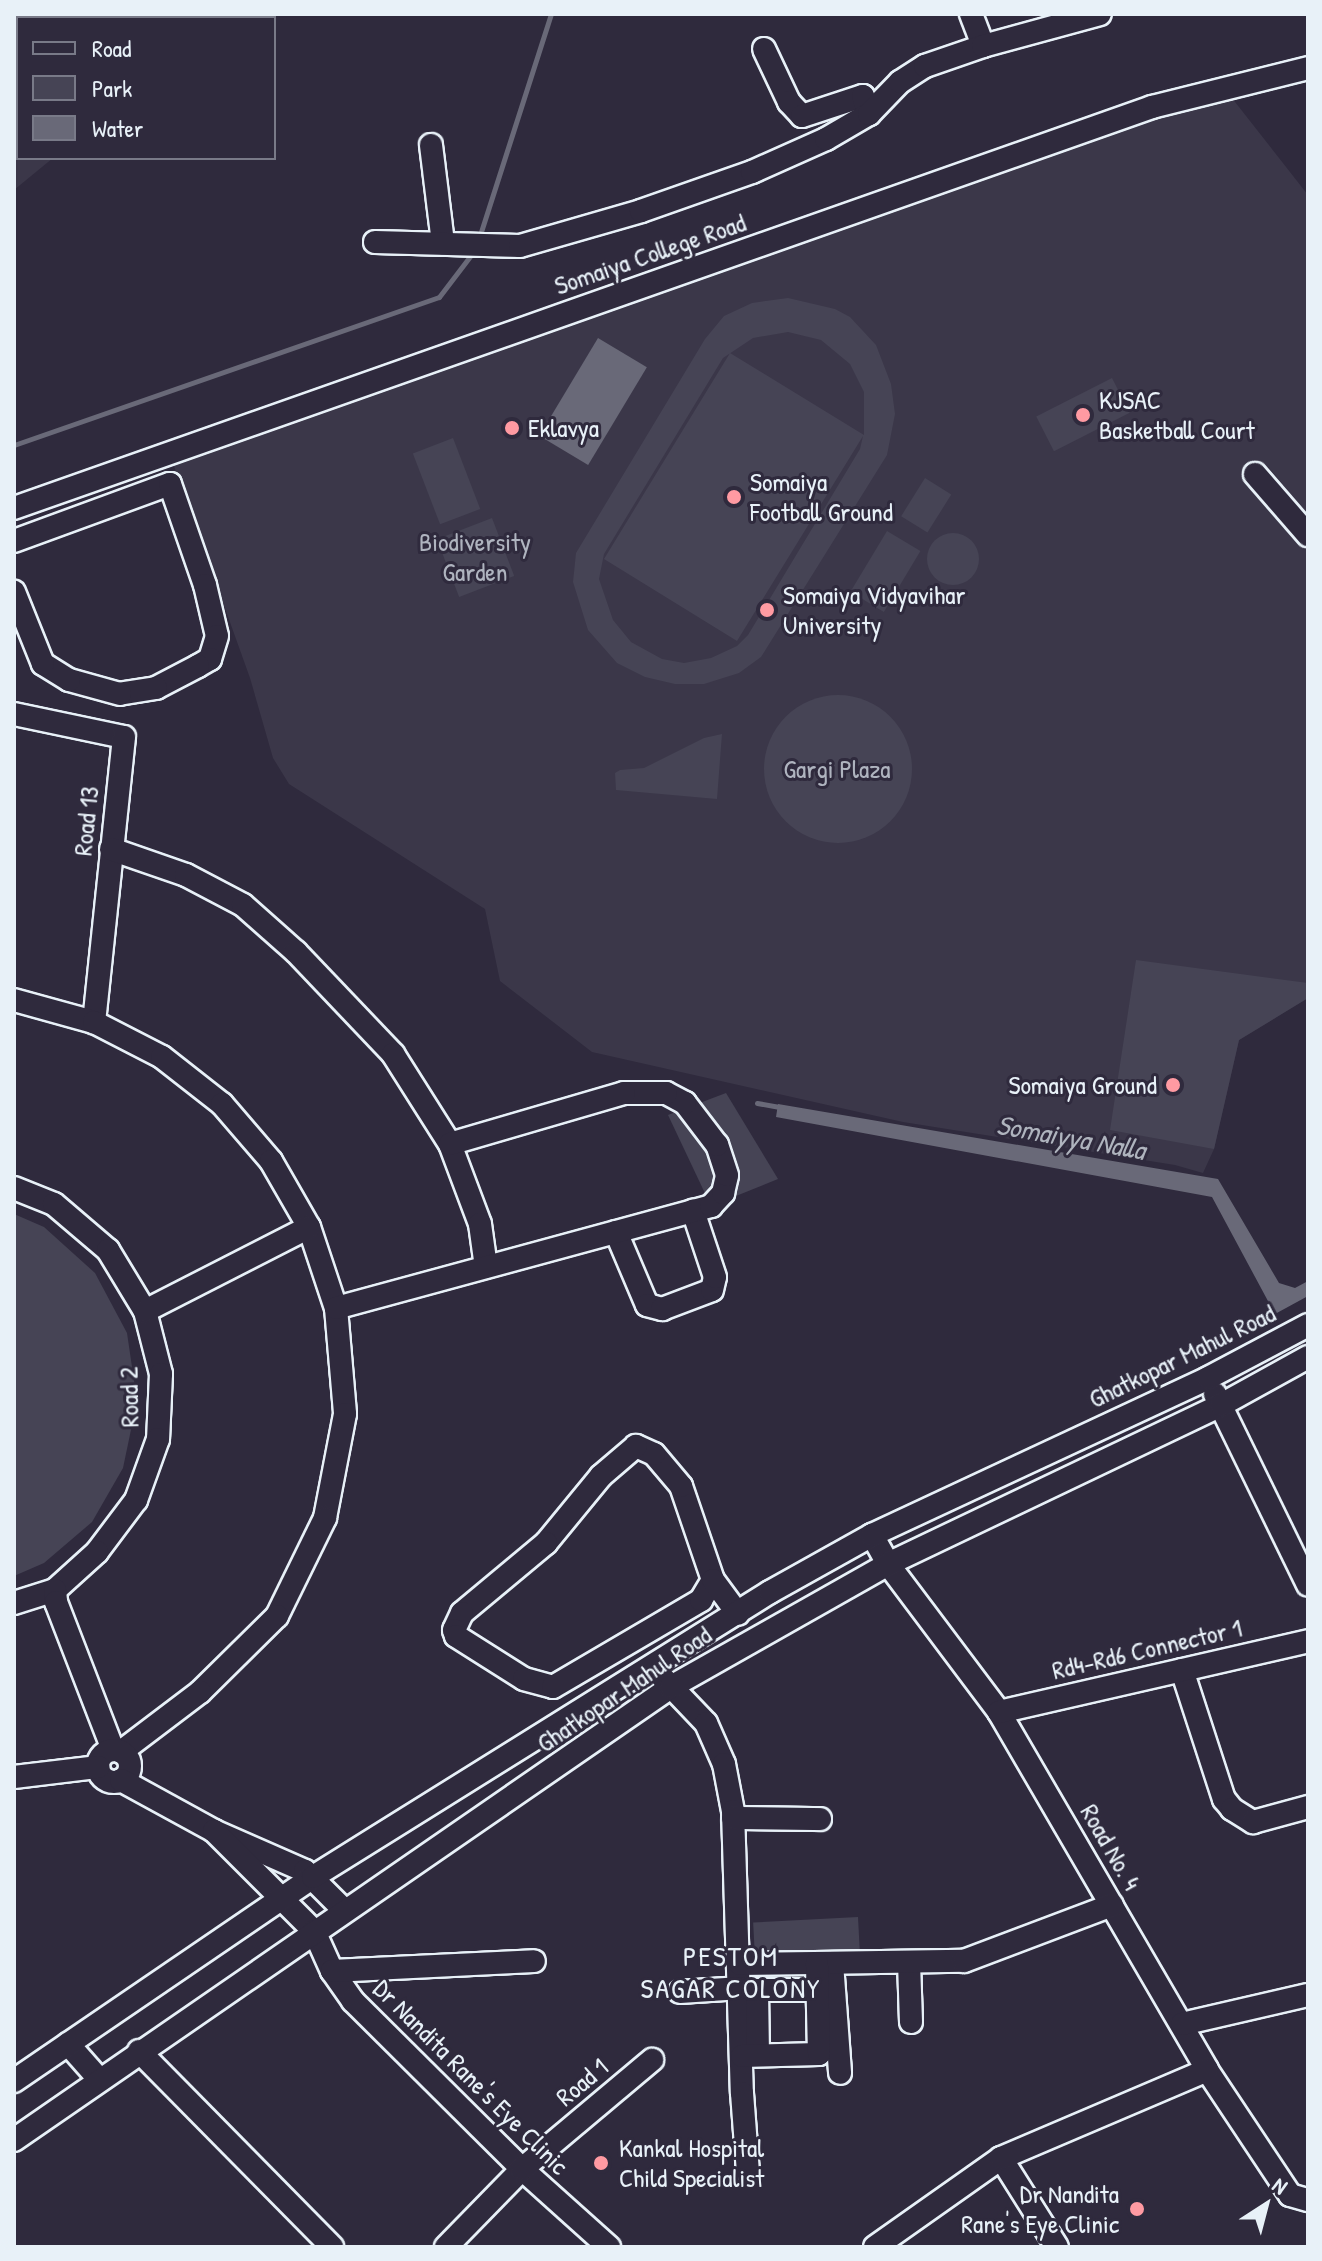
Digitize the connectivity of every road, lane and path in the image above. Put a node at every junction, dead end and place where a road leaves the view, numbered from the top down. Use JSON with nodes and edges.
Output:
{"nodes":[{"id":1,"x":971,"y":14,"type":"edge"},
{"id":2,"x":1100,"y":14,"type":"edge"},
{"id":3,"x":983,"y":46,"type":"junction"},
{"id":4,"x":764,"y":49,"type":"dead end"},
{"id":5,"x":1308,"y":68,"type":"edge"},
{"id":6,"x":869,"y":114,"type":"junction"},
{"id":7,"x":431,"y":145,"type":"dead end"},
{"id":8,"x":375,"y":242,"type":"dead end"},
{"id":9,"x":449,"y":244,"type":"junction"},
{"id":10,"x":160,"y":457,"type":"junction"},
{"id":11,"x":1255,"y":474,"type":"dead end"},
{"id":12,"x":170,"y":484,"type":"junction"},
{"id":13,"x":67,"y":489,"type":"junction"},
{"id":14,"x":14,"y":508,"type":"edge"},
{"id":15,"x":76,"y":518,"type":"junction"},
{"id":16,"x":1308,"y":535,"type":"edge"},
{"id":17,"x":14,"y":541,"type":"edge"},
{"id":18,"x":14,"y":592,"type":"edge"},
{"id":19,"x":14,"y":714,"type":"edge"},
{"id":20,"x":111,"y":849,"type":"junction"},
{"id":21,"x":14,"y":1000,"type":"edge"},
{"id":22,"x":94,"y":1022,"type":"junction"},
{"id":23,"x":450,"y":1144,"type":"junction"},
{"id":24,"x":14,"y":1188,"type":"edge"},
{"id":25,"x":693,"y":1211,"type":"junction"},
{"id":26,"x":309,"y":1227,"type":"junction"},
{"id":27,"x":616,"y":1232,"type":"junction"},
{"id":28,"x":486,"y":1267,"type":"junction"},
{"id":29,"x":336,"y":1308,"type":"junction"},
{"id":30,"x":145,"y":1311,"type":"junction"},
{"id":31,"x":1308,"y":1325,"type":"edge"},
{"id":32,"x":1308,"y":1357,"type":"edge"},
{"id":33,"x":1208,"y":1378,"type":"junction"},
{"id":34,"x":1221,"y":1405,"type":"junction"},
{"id":35,"x":1062,"y":1446,"type":"junction"},
{"id":36,"x":1076,"y":1474,"type":"junction"},
{"id":37,"x":872,"y":1535,"type":"junction"},
{"id":38,"x":1302,"y":1555,"type":"edge"},
{"id":39,"x":888,"y":1564,"type":"junction"},
{"id":40,"x":713,"y":1580,"type":"junction"},
{"id":41,"x":1308,"y":1585,"type":"edge"},
{"id":42,"x":55,"y":1590,"type":"junction"},
{"id":43,"x":14,"y":1603,"type":"edge"},
{"id":44,"x":738,"y":1614,"type":"junction"},
{"id":45,"x":1308,"y":1641,"type":"edge"},
{"id":46,"x":655,"y":1667,"type":"junction"},
{"id":47,"x":1182,"y":1670,"type":"junction"},
{"id":48,"x":671,"y":1687,"type":"junction"},
{"id":49,"x":999,"y":1712,"type":"junction"},
{"id":50,"x":111,"y":1756,"type":"junction"},
{"id":51,"x":14,"y":1777,"type":"edge"},
{"id":52,"x":1308,"y":1807,"type":"edge"},
{"id":53,"x":733,"y":1818,"type":"junction"},
{"id":54,"x":820,"y":1819,"type":"dead end"},
{"id":55,"x":214,"y":1831,"type":"junction"},
{"id":56,"x":313,"y":1877,"type":"junction"},
{"id":57,"x":282,"y":1898,"type":"junction"},
{"id":58,"x":1112,"y":1905,"type":"junction"},
{"id":59,"x":344,"y":1910,"type":"junction"},
{"id":60,"x":314,"y":1931,"type":"junction"},
{"id":61,"x":534,"y":1961,"type":"dead end"},
{"id":62,"x":909,"y":1962,"type":"junction"},
{"id":63,"x":824,"y":1963,"type":"junction"},
{"id":64,"x":740,"y":1964,"type":"junction"},
{"id":65,"x":332,"y":1971,"type":"junction"},
{"id":66,"x":741,"y":1988,"type":"junction"},
{"id":67,"x":817,"y":1990,"type":"junction"},
{"id":68,"x":680,"y":1992,"type":"dead end"},
{"id":69,"x":1308,"y":1995,"type":"edge"},
{"id":70,"x":911,"y":2022,"type":"dead end"},
{"id":71,"x":1182,"y":2024,"type":"junction"},
{"id":72,"x":68,"y":2044,"type":"junction"},
{"id":73,"x":139,"y":2051,"type":"junction"},
{"id":74,"x":750,"y":2055,"type":"junction"},
{"id":75,"x":652,"y":2060,"type":"dead end"},
{"id":76,"x":1207,"y":2070,"type":"junction"},
{"id":77,"x":840,"y":2073,"type":"dead end"},
{"id":78,"x":99,"y":2079,"type":"junction"},
{"id":79,"x":14,"y":2081,"type":"edge"},
{"id":80,"x":14,"y":2140,"type":"edge"},
{"id":81,"x":1001,"y":2158,"type":"junction"},
{"id":82,"x":522,"y":2169,"type":"junction"},
{"id":83,"x":748,"y":2172,"type":"dead end"},
{"id":84,"x":1299,"y":2198,"type":"edge"},
{"id":85,"x":332,"y":2247,"type":"edge"},
{"id":86,"x":446,"y":2247,"type":"edge"},
{"id":87,"x":609,"y":2247,"type":"edge"},
{"id":88,"x":875,"y":2247,"type":"edge"},
{"id":89,"x":1057,"y":2247,"type":"edge"}],
"edges":[{"from":1,"to":3,"type":"street"},
{"from":2,"to":3,"type":"street"},
{"from":3,"to":6,"type":"street"},
{"from":4,"to":6,"type":"street"},
{"from":5,"to":10,"type":"street","name":"Somaiya College Road"},
{"from":6,"to":9,"type":"street"},
{"from":7,"to":9,"type":"street"},
{"from":8,"to":9,"type":"street"},
{"from":10,"to":12,"type":"street"},
{"from":10,"to":13,"type":"street","name":"Somaiya College Road"},
{"from":11,"to":16,"type":"street"},
{"from":12,"to":15,"type":"street"},
{"from":12,"to":18,"type":"street"},
{"from":13,"to":14,"type":"street","name":"Somaiya College Road"},
{"from":13,"to":15,"type":"street"},
{"from":15,"to":17,"type":"street"},
{"from":19,"to":20,"type":"street","name":"Road 13"},
{"from":20,"to":22,"type":"street","name":"Road 13"},
{"from":20,"to":23,"type":"street"},
{"from":21,"to":22,"type":"street"},
{"from":22,"to":26,"type":"street"},
{"from":23,"to":25,"type":"street"},
{"from":23,"to":28,"type":"street"},
{"from":24,"to":30,"type":"street","name":"Road 2"},
{"from":25,"to":27,"type":"street"},
{"from":25,"to":27,"type":"street"},
{"from":26,"to":29,"type":"street"},
{"from":26,"to":30,"type":"street"},
{"from":27,"to":28,"type":"street"},
{"from":28,"to":29,"type":"street"},
{"from":29,"to":50,"type":"street"},
{"from":30,"to":42,"type":"street","name":"Road 2"},
{"from":31,"to":33,"type":"street","name":"Ghatkopar Mahul Road"},
{"from":32,"to":34,"type":"street","name":"Ghatkopar Mahul Road"},
{"from":33,"to":34,"type":"street"},
{"from":33,"to":35,"type":"street","name":"Ghatkopar Mahul Road"},
{"from":34,"to":36,"type":"street","name":"Ghatkopar Mahul Road"},
{"from":34,"to":38,"type":"street"},
{"from":35,"to":36,"type":"street"},
{"from":35,"to":37,"type":"street","name":"Ghatkopar Mahul Road"},
{"from":36,"to":39,"type":"street","name":"Ghatkopar Mahul Road"},
{"from":37,"to":39,"type":"street","name":"Road No. 4"},
{"from":37,"to":44,"type":"street","name":"Ghatkopar Mahul Road"},
{"from":38,"to":41,"type":"street"},
{"from":39,"to":48,"type":"street","name":"Ghatkopar Mahul Road"},
{"from":39,"to":49,"type":"street","name":"Road No. 4"},
{"from":40,"to":40,"type":"street"},
{"from":40,"to":44,"type":"street"},
{"from":42,"to":43,"type":"street","name":"Road 2"},
{"from":42,"to":50,"type":"street"},
{"from":44,"to":46,"type":"street","name":"Ghatkopar Mahul Road"},
{"from":45,"to":47,"type":"street","name":"Rd4-Rd6 Connector 1"},
{"from":46,"to":48,"type":"street"},
{"from":46,"to":56,"type":"street","name":"Ghatkopar Mahul Road"},
{"from":47,"to":49,"type":"street","name":"Rd4-Rd6 Connector 1"},
{"from":47,"to":52,"type":"street"},
{"from":48,"to":53,"type":"street"},
{"from":48,"to":59,"type":"street","name":"Ghatkopar Mahul Road"},
{"from":49,"to":58,"type":"street","name":"Road No. 4"},
{"from":50,"to":51,"type":"street"},
{"from":50,"to":55,"type":"street"},
{"from":53,"to":54,"type":"street"},
{"from":53,"to":64,"type":"street"},
{"from":55,"to":56,"type":"street"},
{"from":55,"to":57,"type":"street","name":"Dr Nandita Rane's Eye Clinic"},
{"from":56,"to":57,"type":"street","name":"Ghatkopar Mahul Road"},
{"from":56,"to":59,"type":"street"},
{"from":57,"to":60,"type":"street","name":"Dr Nandita Rane's Eye Clinic"},
{"from":57,"to":72,"type":"street","name":"Ghatkopar Mahul Road"},
{"from":58,"to":62,"type":"street"},
{"from":58,"to":71,"type":"street","name":"Road No. 4"},
{"from":59,"to":60,"type":"street","name":"Ghatkopar Mahul Road"},
{"from":60,"to":65,"type":"street","name":"Dr Nandita Rane's Eye Clinic"},
{"from":60,"to":73,"type":"street","name":"Ghatkopar Mahul Road"},
{"from":61,"to":65,"type":"street"},
{"from":62,"to":63,"type":"street"},
{"from":62,"to":70,"type":"street"},
{"from":63,"to":64,"type":"street"},
{"from":63,"to":67,"type":"street"},
{"from":63,"to":77,"type":"street"},
{"from":64,"to":66,"type":"street"},
{"from":65,"to":82,"type":"street","name":"Dr Nandita Rane's Eye Clinic"},
{"from":66,"to":68,"type":"street"},
{"from":66,"to":74,"type":"street"},
{"from":67,"to":74,"type":"street"},
{"from":67,"to":74,"type":"street"},
{"from":69,"to":71,"type":"street"},
{"from":71,"to":76,"type":"street","name":"Road No. 4"},
{"from":72,"to":78,"type":"street"},
{"from":72,"to":79,"type":"street","name":"Ghatkopar Mahul Road"},
{"from":73,"to":78,"type":"street","name":"Ghatkopar Mahul Road"},
{"from":73,"to":85,"type":"street"},
{"from":74,"to":83,"type":"street"},
{"from":75,"to":82,"type":"street","name":"Road 1"},
{"from":76,"to":81,"type":"street"},
{"from":76,"to":84,"type":"street","name":"Road No. 4"},
{"from":78,"to":80,"type":"street","name":"Ghatkopar Mahul Road"},
{"from":81,"to":88,"type":"street"},
{"from":81,"to":89,"type":"street"},
{"from":82,"to":86,"type":"street","name":"Road 1"},
{"from":82,"to":87,"type":"street","name":"Dr Nandita Rane's Eye Clinic"}]}
